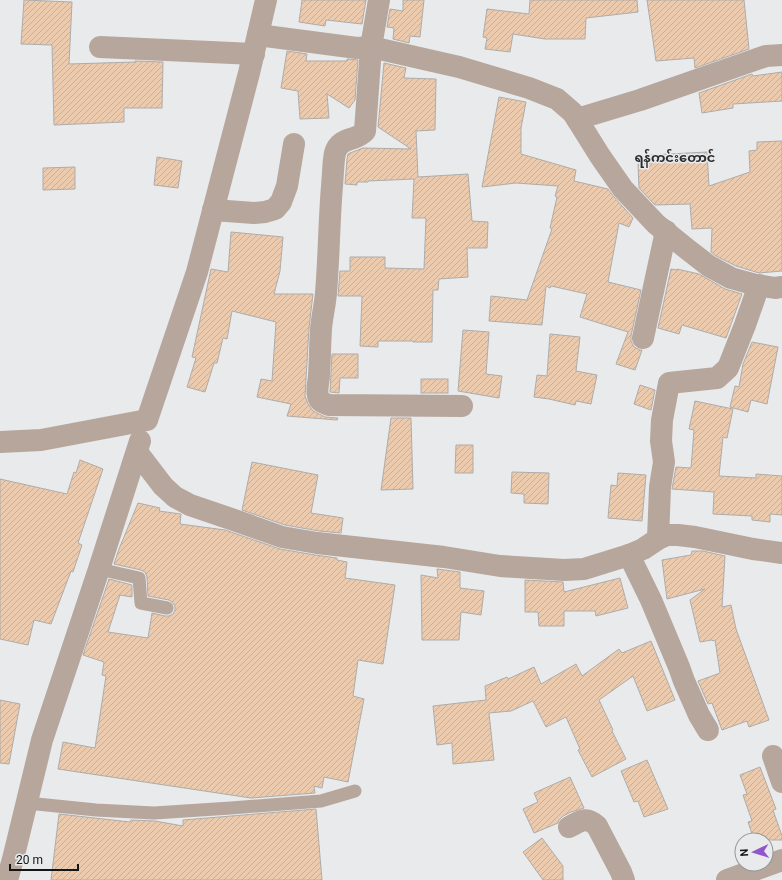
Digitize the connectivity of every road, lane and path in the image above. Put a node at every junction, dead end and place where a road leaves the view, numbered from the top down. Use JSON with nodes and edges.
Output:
{"nodes":[{"id":1,"x":266,"y":0,"type":"edge"},
{"id":2,"x":379,"y":0,"type":"edge"},
{"id":3,"x":256,"y":44,"type":"junction"},
{"id":4,"x":100,"y":47,"type":"dead end"},
{"id":5,"x":371,"y":47,"type":"junction"},
{"id":6,"x":782,"y":55,"type":"edge"},
{"id":7,"x":577,"y":119,"type":"junction"},
{"id":8,"x":294,"y":144,"type":"dead end"},
{"id":9,"x":213,"y":210,"type":"junction"},
{"id":10,"x":666,"y":232,"type":"junction"},
{"id":11,"x":759,"y":285,"type":"junction"},
{"id":12,"x":782,"y":287,"type":"edge"},
{"id":13,"x":643,"y":338,"type":"dead end"},
{"id":14,"x":462,"y":406,"type":"dead end"},
{"id":15,"x":147,"y":420,"type":"junction"},
{"id":16,"x":0,"y":442,"type":"edge"},
{"id":17,"x":137,"y":452,"type":"junction"},
{"id":18,"x":658,"y":539,"type":"junction"},
{"id":19,"x":782,"y":553,"type":"edge"},
{"id":20,"x":629,"y":555,"type":"junction"},
{"id":21,"x":99,"y":569,"type":"junction"},
{"id":22,"x":166,"y":608,"type":"dead end"},
{"id":23,"x":708,"y":730,"type":"dead end"},
{"id":24,"x":774,"y":756,"type":"dead end"},
{"id":25,"x":782,"y":782,"type":"edge"},
{"id":26,"x":355,"y":791,"type":"dead end"},
{"id":27,"x":27,"y":803,"type":"junction"},
{"id":28,"x":569,"y":827,"type":"dead end"},
{"id":29,"x":7,"y":859,"type":"edge"},
{"id":30,"x":782,"y":860,"type":"edge"},
{"id":31,"x":7,"y":880,"type":"edge"},
{"id":32,"x":624,"y":880,"type":"edge"},
{"id":33,"x":727,"y":880,"type":"edge"}],
"edges":[{"from":1,"to":3,"type":"street"},
{"from":2,"to":5,"type":"street"},
{"from":3,"to":4,"type":"street"},
{"from":3,"to":5,"type":"street"},
{"from":3,"to":9,"type":"street"},
{"from":5,"to":7,"type":"street"},
{"from":5,"to":14,"type":"street"},
{"from":6,"to":7,"type":"street"},
{"from":7,"to":10,"type":"street"},
{"from":8,"to":9,"type":"street"},
{"from":9,"to":15,"type":"street"},
{"from":10,"to":11,"type":"street"},
{"from":10,"to":13,"type":"street"},
{"from":11,"to":12,"type":"street"},
{"from":11,"to":18,"type":"street"},
{"from":15,"to":16,"type":"street"},
{"from":15,"to":17,"type":"street"},
{"from":17,"to":20,"type":"street"},
{"from":17,"to":21,"type":"street"},
{"from":18,"to":19,"type":"street"},
{"from":18,"to":20,"type":"street"},
{"from":20,"to":23,"type":"street"},
{"from":21,"to":22,"type":"lane"},
{"from":21,"to":27,"type":"street"},
{"from":24,"to":25,"type":"street"},
{"from":26,"to":27,"type":"lane"},
{"from":27,"to":29,"type":"street"},
{"from":28,"to":32,"type":"street"},
{"from":29,"to":31,"type":"street"},
{"from":30,"to":33,"type":"street"}]}
